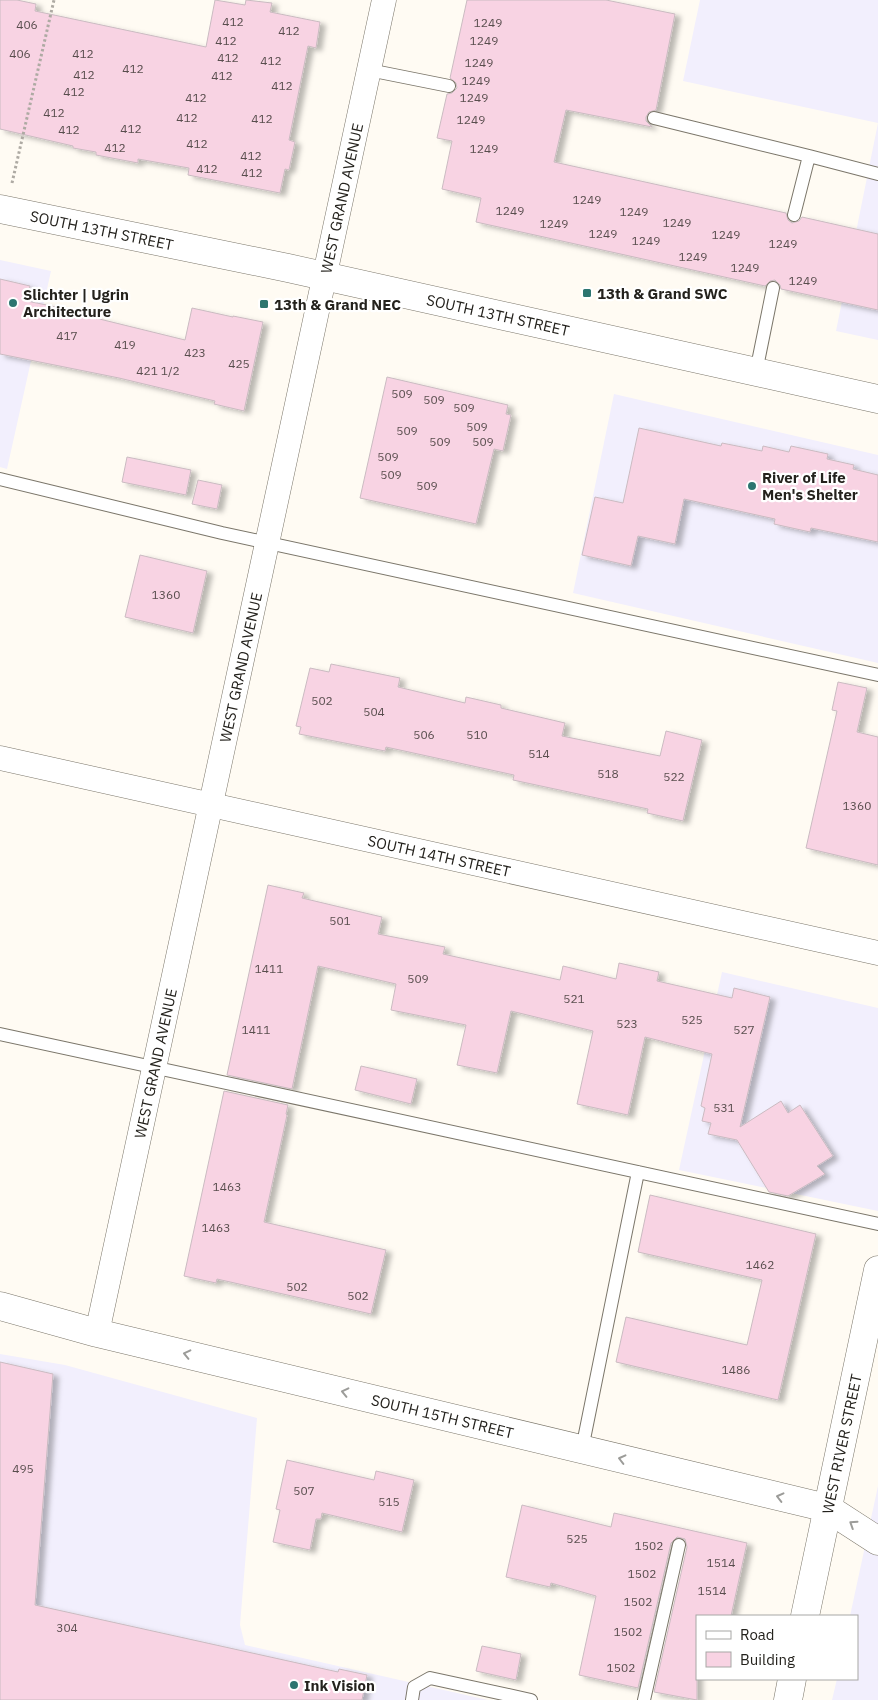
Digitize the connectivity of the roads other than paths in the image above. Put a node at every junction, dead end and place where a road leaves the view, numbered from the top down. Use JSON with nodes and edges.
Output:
{"nodes":[{"id":1,"x":384,"y":0,"type":"edge"},
{"id":2,"x":369,"y":70,"type":"junction"},
{"id":3,"x":448,"y":86,"type":"dead end"},
{"id":4,"x":654,"y":118,"type":"dead end"},
{"id":5,"x":809,"y":156,"type":"junction"},
{"id":6,"x":878,"y":174,"type":"edge"},
{"id":7,"x":3,"y":209,"type":"edge"},
{"id":8,"x":794,"y":215,"type":"dead end"},
{"id":9,"x":325,"y":276,"type":"junction"},
{"id":10,"x":773,"y":288,"type":"dead end"},
{"id":11,"x":756,"y":372,"type":"junction"},
{"id":12,"x":878,"y":398,"type":"edge"},
{"id":13,"x":0,"y":478,"type":"edge"},
{"id":14,"x":267,"y":543,"type":"junction"},
{"id":15,"x":878,"y":674,"type":"edge"},
{"id":16,"x":0,"y":758,"type":"edge"},
{"id":17,"x":211,"y":804,"type":"junction"},
{"id":18,"x":878,"y":953,"type":"edge"},
{"id":19,"x":0,"y":1034,"type":"edge"},
{"id":20,"x":154,"y":1066,"type":"junction"},
{"id":21,"x":638,"y":1172,"type":"junction"},
{"id":22,"x":878,"y":1224,"type":"edge"},
{"id":23,"x":878,"y":1270,"type":"edge"},
{"id":24,"x":0,"y":1306,"type":"edge"},
{"id":25,"x":97,"y":1333,"type":"junction"},
{"id":26,"x":582,"y":1449,"type":"junction"},
{"id":27,"x":827,"y":1508,"type":"junction"},
{"id":28,"x":878,"y":1541,"type":"edge"},
{"id":29,"x":679,"y":1545,"type":"dead end"},
{"id":30,"x":805,"y":1615,"type":"edge"},
{"id":31,"x":792,"y":1680,"type":"edge"},
{"id":32,"x":412,"y":1700,"type":"edge"},
{"id":33,"x":531,"y":1700,"type":"edge"},
{"id":34,"x":644,"y":1700,"type":"edge"},
{"id":35,"x":788,"y":1700,"type":"edge"}],
"edges":[{"from":1,"to":2,"type":"street","name":"WEST GRAND AVENUE"},
{"from":2,"to":3,"type":"lane"},
{"from":2,"to":9,"type":"street","name":"WEST GRAND AVENUE"},
{"from":4,"to":5,"type":"lane"},
{"from":5,"to":6,"type":"lane"},
{"from":5,"to":8,"type":"lane"},
{"from":7,"to":9,"type":"main road","name":"SOUTH 13TH STREET"},
{"from":9,"to":11,"type":"main road","name":"SOUTH 13TH STREET"},
{"from":9,"to":14,"type":"street","name":"WEST GRAND AVENUE"},
{"from":10,"to":11,"type":"lane"},
{"from":11,"to":12,"type":"main road","name":"SOUTH 13TH STREET"},
{"from":13,"to":14,"type":"lane"},
{"from":14,"to":15,"type":"lane"},
{"from":14,"to":17,"type":"street","name":"WEST GRAND AVENUE"},
{"from":16,"to":17,"type":"street","name":"SOUTH 14TH STREET"},
{"from":17,"to":18,"type":"street","name":"SOUTH 14TH STREET"},
{"from":17,"to":20,"type":"street","name":"WEST GRAND AVENUE"},
{"from":19,"to":20,"type":"lane"},
{"from":20,"to":21,"type":"lane"},
{"from":20,"to":25,"type":"street","name":"WEST GRAND AVENUE"},
{"from":21,"to":22,"type":"lane"},
{"from":21,"to":26,"type":"lane"},
{"from":23,"to":27,"type":"main road","name":"WEST RIVER STREET"},
{"from":24,"to":25,"type":"main road","name":"SOUTH 15TH STREET"},
{"from":26,"to":25,"type":"main road","name":"SOUTH 15TH STREET","one_way":true},
{"from":27,"to":26,"type":"main road","name":"SOUTH 15TH STREET","one_way":true},
{"from":28,"to":27,"type":"main road","name":"SOUTH 15TH STREET","one_way":true},
{"from":27,"to":30,"type":"main road","name":"WEST RIVER STREET"},
{"from":29,"to":34,"type":"lane"},
{"from":31,"to":35,"type":"main road"},
{"from":32,"to":33,"type":"lane"}]}
